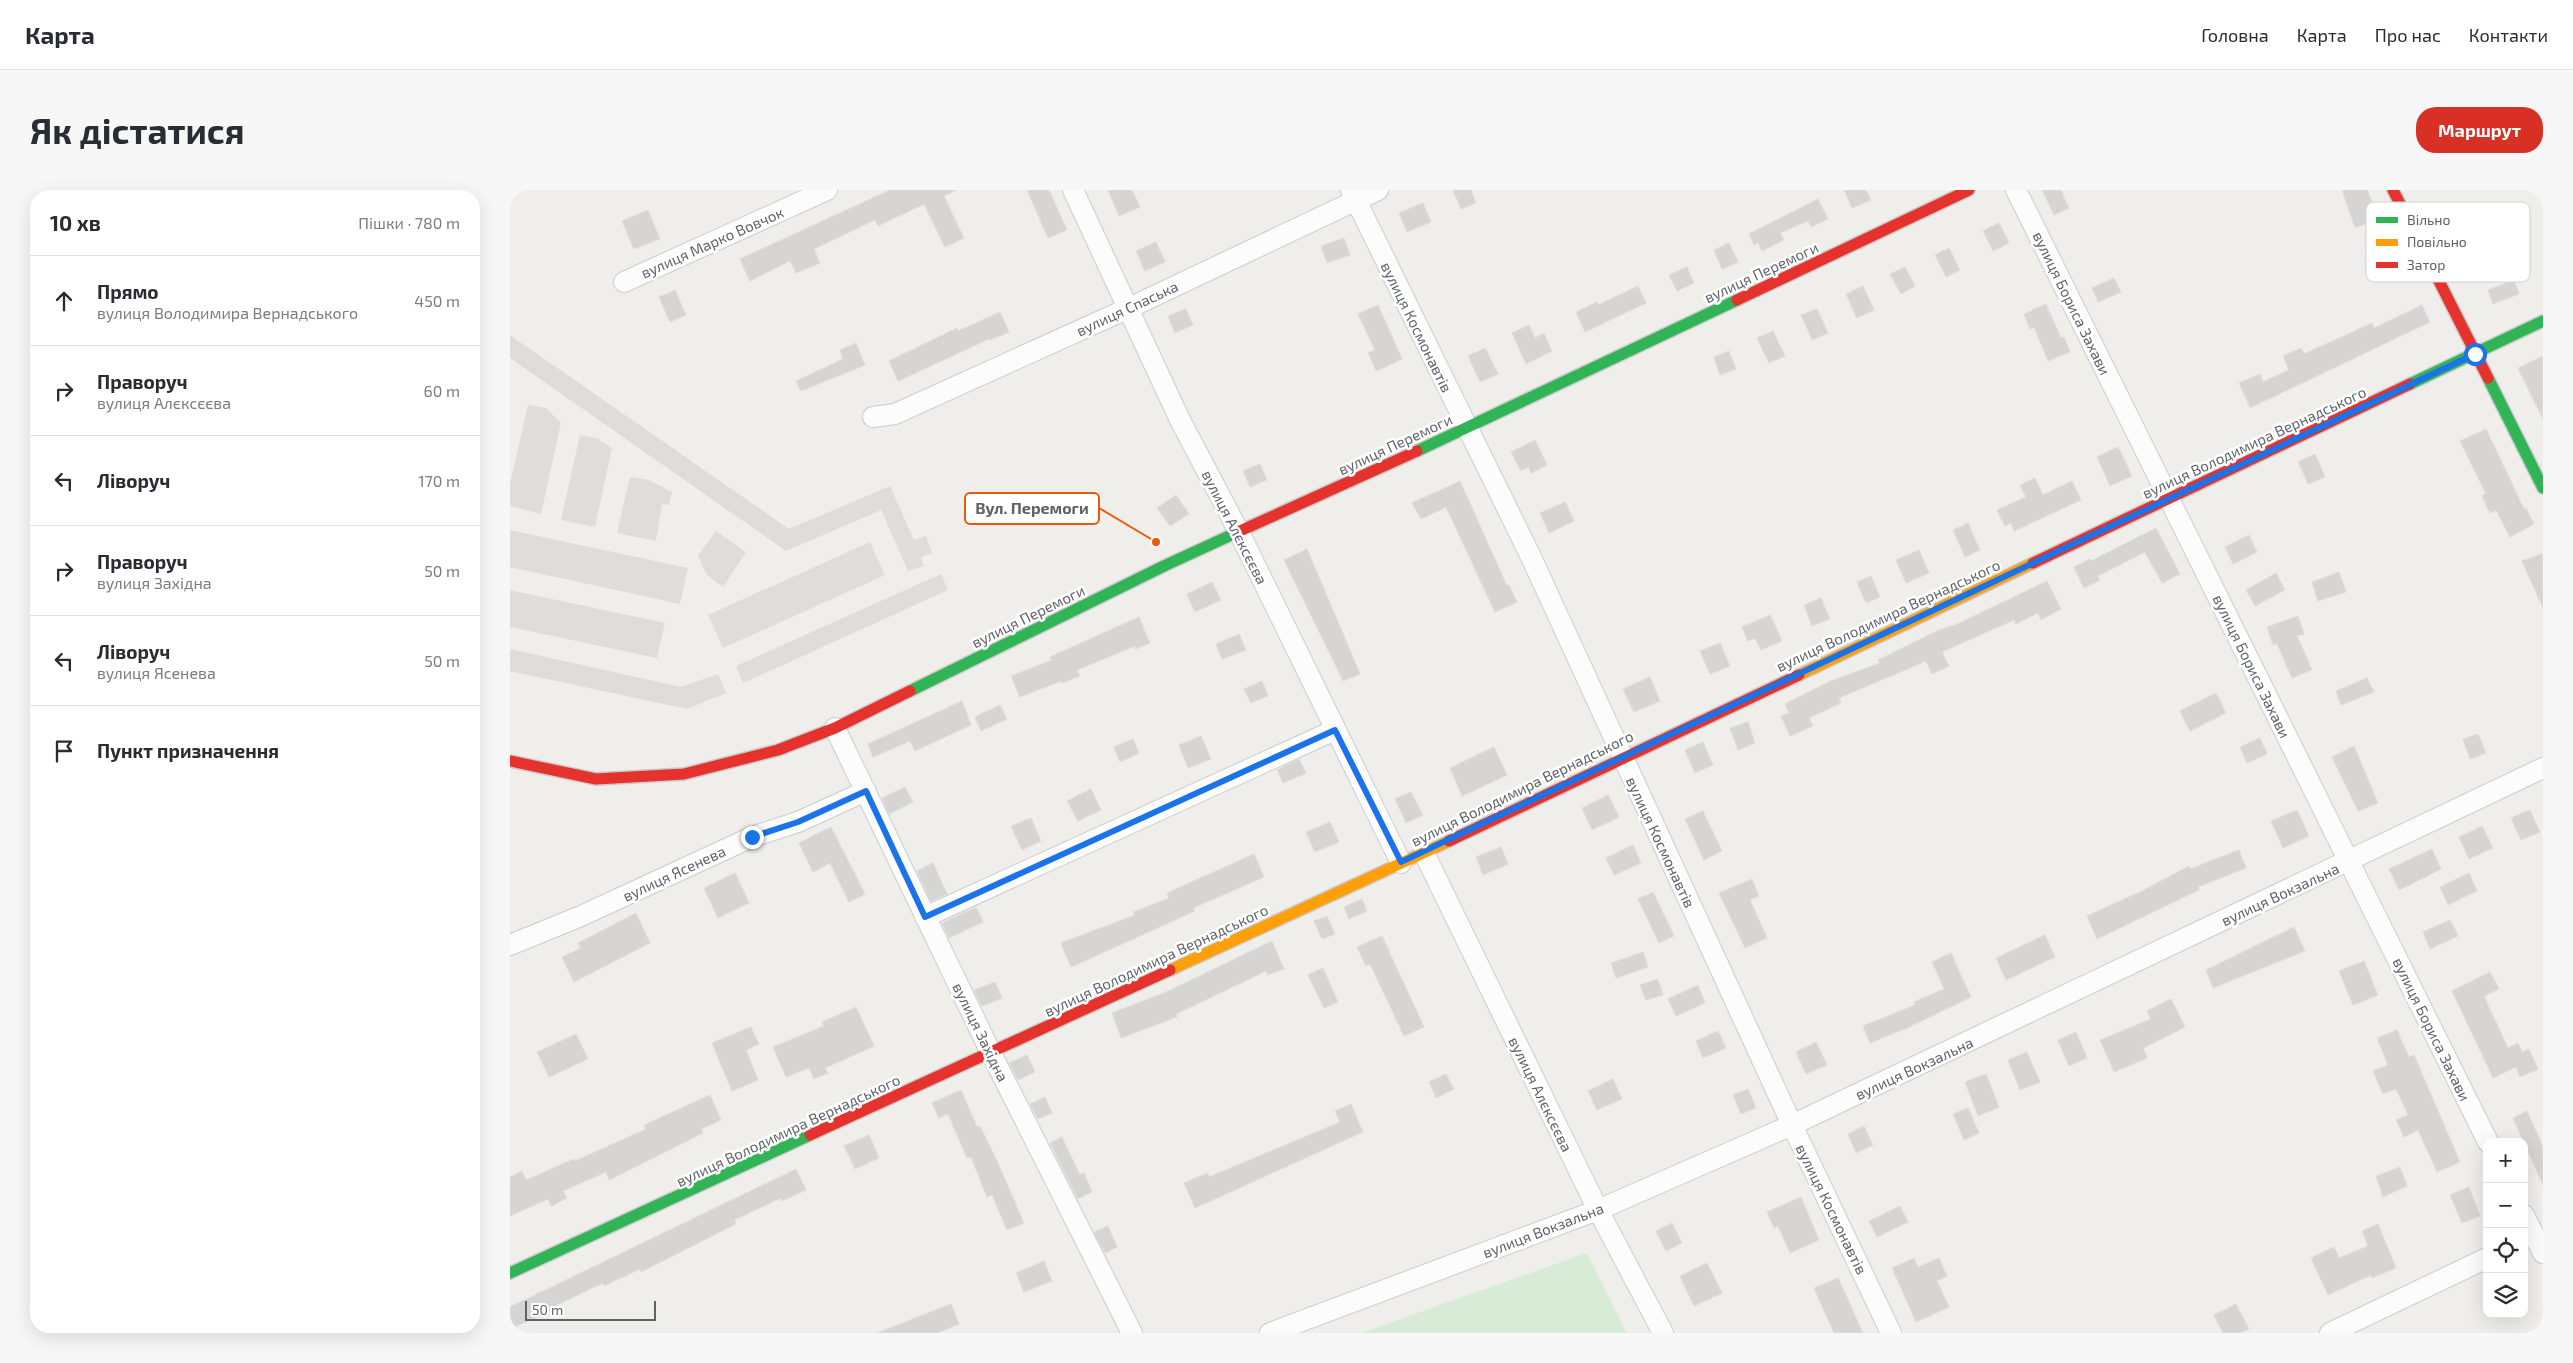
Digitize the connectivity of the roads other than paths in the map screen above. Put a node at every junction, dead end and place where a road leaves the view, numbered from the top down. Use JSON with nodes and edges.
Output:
{"nodes":[{"id":1,"x":827,"y":190,"type":"edge"},
{"id":2,"x":1073,"y":190,"type":"edge"},
{"id":3,"x":1378,"y":190,"type":"edge"},
{"id":4,"x":1969,"y":190,"type":"edge"},
{"id":5,"x":2016,"y":190,"type":"edge"},
{"id":6,"x":2394,"y":190,"type":"edge"},
{"id":7,"x":1353,"y":195,"type":"edge"},
{"id":8,"x":2400,"y":202,"type":"edge"},
{"id":9,"x":624,"y":282,"type":"dead end"},
{"id":10,"x":2439,"y":282,"type":"edge"},
{"id":11,"x":1129,"y":308,"type":"junction"},
{"id":12,"x":2543,"y":321,"type":"edge"},
{"id":13,"x":2475,"y":354,"type":"junction"},
{"id":14,"x":873,"y":417,"type":"dead end"},
{"id":15,"x":1467,"y":428,"type":"junction"},
{"id":16,"x":2543,"y":488,"type":"edge"},
{"id":17,"x":2169,"y":499,"type":"junction"},
{"id":18,"x":1239,"y":532,"type":"junction"},
{"id":19,"x":835,"y":728,"type":"junction"},
{"id":20,"x":1335,"y":730,"type":"junction"},
{"id":21,"x":1622,"y":757,"type":"junction"},
{"id":22,"x":510,"y":761,"type":"edge"},
{"id":23,"x":2543,"y":768,"type":"edge"},
{"id":24,"x":866,"y":791,"type":"junction"},
{"id":25,"x":1424,"y":853,"type":"junction"},
{"id":26,"x":2349,"y":861,"type":"junction"},
{"id":27,"x":1401,"y":862,"type":"junction"},
{"id":28,"x":925,"y":917,"type":"junction"},
{"id":29,"x":510,"y":945,"type":"edge"},
{"id":30,"x":991,"y":1053,"type":"junction"},
{"id":31,"x":1792,"y":1125,"type":"junction"},
{"id":32,"x":2486,"y":1138,"type":"edge"},
{"id":33,"x":1598,"y":1210,"type":"junction"},
{"id":34,"x":2528,"y":1223,"type":"edge"},
{"id":35,"x":2534,"y":1236,"type":"edge"},
{"id":36,"x":2543,"y":1254,"type":"edge"},
{"id":37,"x":2483,"y":1260,"type":"edge"},
{"id":38,"x":510,"y":1273,"type":"edge"},
{"id":39,"x":1132,"y":1333,"type":"edge"},
{"id":40,"x":1270,"y":1333,"type":"edge"},
{"id":41,"x":1663,"y":1333,"type":"edge"},
{"id":42,"x":1891,"y":1333,"type":"edge"},
{"id":43,"x":2330,"y":1333,"type":"edge"}],
"edges":[{"from":1,"to":9,"type":"street","name":"вулиця Марко Вовчок"},
{"from":2,"to":11,"type":"street","name":"вулиця Алєксєєва"},
{"from":3,"to":7,"type":"street","name":"вулиця Спаська"},
{"from":4,"to":15,"type":"street","name":"вулиця Перемоги"},
{"from":5,"to":17,"type":"street","name":"вулиця Бориса Захави"},
{"from":6,"to":8,"type":"street"},
{"from":7,"to":11,"type":"street","name":"вулиця Спаська"},
{"from":7,"to":15,"type":"street","name":"вулиця Космонавтів"},
{"from":10,"to":13,"type":"street"},
{"from":11,"to":14,"type":"street","name":"вулиця Спаська"},
{"from":11,"to":18,"type":"street","name":"вулиця Алєксєєва"},
{"from":12,"to":13,"type":"street","name":"вулиця Володимира Вернадського"},
{"from":13,"to":16,"type":"street"},
{"from":13,"to":17,"type":"street","name":"вулиця Володимира Вернадського"},
{"from":15,"to":18,"type":"street","name":"вулиця Перемоги"},
{"from":15,"to":21,"type":"street","name":"вулиця Космонавтів"},
{"from":17,"to":21,"type":"street","name":"вулиця Володимира Вернадського"},
{"from":17,"to":26,"type":"street","name":"вулиця Бориса Захави"},
{"from":18,"to":19,"type":"street","name":"вулиця Перемоги"},
{"from":18,"to":20,"type":"street","name":"вулиця Алєксєєва"},
{"from":19,"to":22,"type":"street","name":"вулиця Перемоги"},
{"from":19,"to":24,"type":"street","name":"вулиця Західна"},
{"from":20,"to":27,"type":"street","name":"вулиця Алєксєєва"},
{"from":20,"to":28,"type":"street"},
{"from":21,"to":25,"type":"street","name":"вулиця Володимира Вернадського"},
{"from":21,"to":31,"type":"street","name":"вулиця Космонавтів"},
{"from":23,"to":26,"type":"street","name":"вулиця Вокзальна"},
{"from":24,"to":28,"type":"street","name":"вулиця Західна"},
{"from":24,"to":29,"type":"street","name":"вулиця Ясенева"},
{"from":25,"to":27,"type":"street","name":"вулиця Володимира Вернадського"},
{"from":25,"to":33,"type":"street","name":"вулиця Алєксєєва"},
{"from":26,"to":31,"type":"street","name":"вулиця Вокзальна"},
{"from":26,"to":32,"type":"street","name":"вулиця Бориса Захави"},
{"from":27,"to":30,"type":"street","name":"вулиця Володимира Вернадського"},
{"from":28,"to":30,"type":"street","name":"вулиця Західна"},
{"from":30,"to":38,"type":"street","name":"вулиця Володимира Вернадського"},
{"from":30,"to":39,"type":"street","name":"вулиця Західна"},
{"from":31,"to":33,"type":"street","name":"вулиця Вокзальна"},
{"from":31,"to":42,"type":"street","name":"вулиця Космонавтів"},
{"from":33,"to":40,"type":"street","name":"вулиця Вокзальна"},
{"from":33,"to":41,"type":"street","name":"вулиця Алєксєєва"},
{"from":34,"to":35,"type":"street"},
{"from":35,"to":36,"type":"street"},
{"from":37,"to":43,"type":"street"}]}
